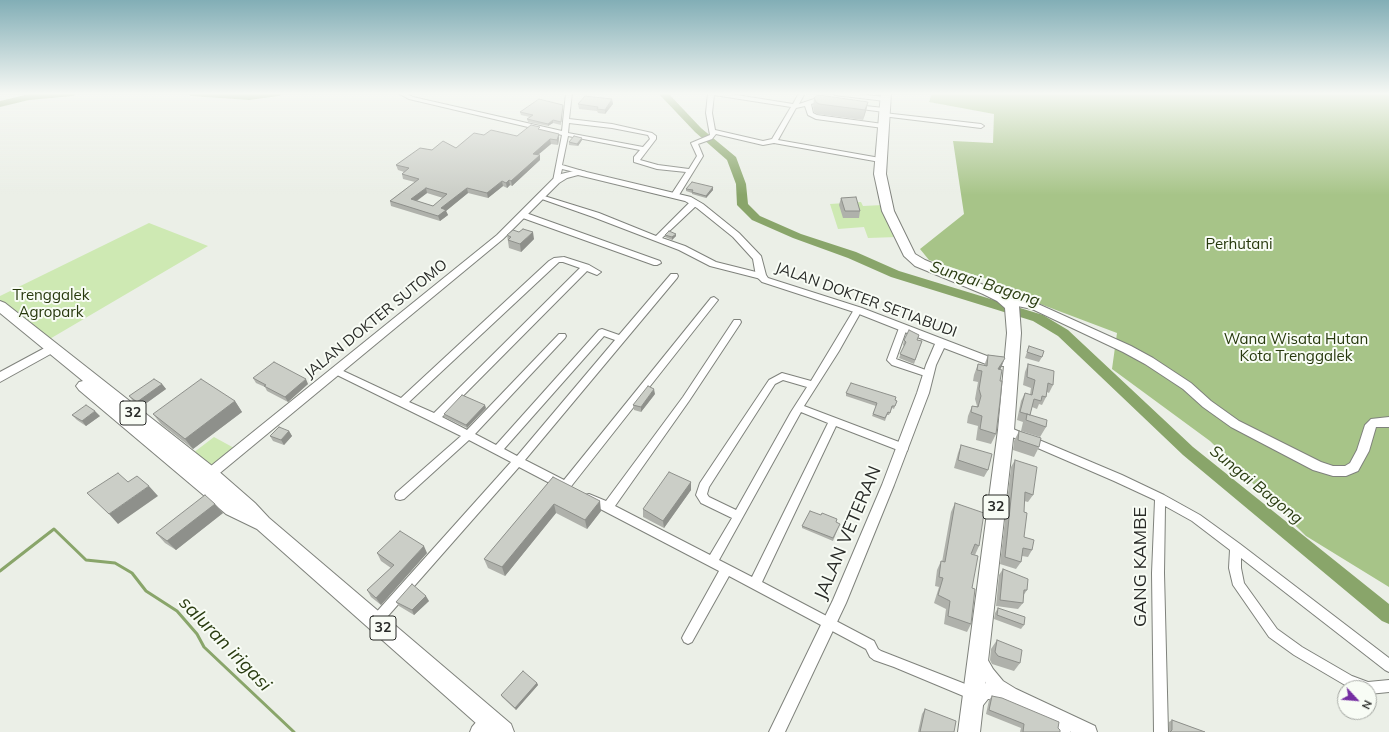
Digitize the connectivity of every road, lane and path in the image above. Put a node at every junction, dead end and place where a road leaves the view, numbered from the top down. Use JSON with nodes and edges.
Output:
{"nodes":[{"id":1,"x":536,"y":127,"type":"edge"},
{"id":2,"x":566,"y":127,"type":"edge"},
{"id":3,"x":618,"y":127,"type":"edge"},
{"id":4,"x":711,"y":127,"type":"edge"},
{"id":5,"x":782,"y":127,"type":"edge"},
{"id":6,"x":883,"y":127,"type":"edge"},
{"id":7,"x":565,"y":134,"type":"junction"},
{"id":8,"x":711,"y":135,"type":"junction"},
{"id":9,"x":774,"y":141,"type":"junction"},
{"id":10,"x":644,"y":149,"type":"junction"},
{"id":11,"x":880,"y":160,"type":"junction"},
{"id":12,"x":560,"y":166,"type":"junction"},
{"id":13,"x":691,"y":171,"type":"junction"},
{"id":14,"x":583,"y":172,"type":"junction"},
{"id":15,"x":556,"y":181,"type":"junction"},
{"id":16,"x":675,"y":195,"type":"junction"},
{"id":17,"x":541,"y":197,"type":"junction"},
{"id":18,"x":694,"y":203,"type":"junction"},
{"id":19,"x":523,"y":215,"type":"junction"},
{"id":20,"x":656,"y":239,"type":"junction"},
{"id":21,"x":657,"y":263,"type":"dead end"},
{"id":22,"x":586,"y":267,"type":"junction"},
{"id":23,"x":597,"y":272,"type":"dead end"},
{"id":24,"x":674,"y":276,"type":"dead end"},
{"id":25,"x":760,"y":276,"type":"junction"},
{"id":26,"x":714,"y":300,"type":"dead end"},
{"id":27,"x":1009,"y":304,"type":"junction"},
{"id":28,"x":0,"y":306,"type":"edge"},
{"id":29,"x":858,"y":310,"type":"junction"},
{"id":30,"x":0,"y":320,"type":"edge"},
{"id":31,"x":737,"y":322,"type":"dead end"},
{"id":32,"x":903,"y":328,"type":"junction"},
{"id":33,"x":562,"y":336,"type":"dead end"},
{"id":34,"x":621,"y":339,"type":"junction"},
{"id":35,"x":941,"y":344,"type":"junction"},
{"id":36,"x":48,"y":351,"type":"junction"},
{"id":37,"x":1012,"y":363,"type":"junction"},
{"id":38,"x":336,"y":371,"type":"junction"},
{"id":39,"x":928,"y":374,"type":"junction"},
{"id":40,"x":0,"y":378,"type":"edge"},
{"id":41,"x":814,"y":385,"type":"junction"},
{"id":42,"x":403,"y":402,"type":"junction"},
{"id":43,"x":799,"y":408,"type":"junction"},
{"id":44,"x":435,"y":418,"type":"junction"},
{"id":45,"x":834,"y":421,"type":"junction"},
{"id":46,"x":1389,"y":422,"type":"edge"},
{"id":47,"x":1006,"y":430,"type":"junction"},
{"id":48,"x":468,"y":435,"type":"junction"},
{"id":49,"x":903,"y":448,"type":"junction"},
{"id":50,"x":497,"y":450,"type":"junction"},
{"id":51,"x":518,"y":461,"type":"junction"},
{"id":52,"x":205,"y":478,"type":"junction"},
{"id":53,"x":572,"y":490,"type":"junction"},
{"id":54,"x":400,"y":496,"type":"dead end"},
{"id":55,"x":1160,"y":498,"type":"junction"},
{"id":56,"x":608,"y":507,"type":"junction"},
{"id":57,"x":739,"y":516,"type":"junction"},
{"id":58,"x":1236,"y":547,"type":"junction"},
{"id":59,"x":712,"y":562,"type":"junction"},
{"id":60,"x":727,"y":569,"type":"junction"},
{"id":61,"x":755,"y":584,"type":"junction"},
{"id":62,"x":376,"y":621,"type":"junction"},
{"id":63,"x":829,"y":623,"type":"junction"},
{"id":64,"x":688,"y":638,"type":"dead end"},
{"id":65,"x":979,"y":649,"type":"junction"},
{"id":66,"x":1389,"y":666,"type":"edge"},
{"id":67,"x":1347,"y":680,"type":"edge"},
{"id":68,"x":1389,"y":686,"type":"edge"},
{"id":69,"x":1377,"y":687,"type":"edge"},
{"id":70,"x":1010,"y":695,"type":"junction"},
{"id":71,"x":972,"y":701,"type":"junction"},
{"id":72,"x":482,"y":725,"type":"edge"},
{"id":73,"x":1064,"y":726,"type":"edge"},
{"id":74,"x":503,"y":732,"type":"edge"},
{"id":75,"x":777,"y":732,"type":"edge"},
{"id":76,"x":969,"y":732,"type":"edge"},
{"id":77,"x":1089,"y":732,"type":"edge"},
{"id":78,"x":1160,"y":732,"type":"edge"}],
"edges":[{"from":1,"to":7,"type":"street"},
{"from":2,"to":7,"type":"street"},
{"from":3,"to":10,"type":"street"},
{"from":4,"to":8,"type":"street"},
{"from":5,"to":9,"type":"street"},
{"from":6,"to":11,"type":"highway"},
{"from":7,"to":10,"type":"street"},
{"from":7,"to":12,"type":"street"},
{"from":8,"to":9,"type":"street"},
{"from":8,"to":13,"type":"street"},
{"from":9,"to":11,"type":"street"},
{"from":10,"to":13,"type":"street"},
{"from":11,"to":27,"type":"highway"},
{"from":12,"to":14,"type":"street"},
{"from":12,"to":15,"type":"street"},
{"from":13,"to":16,"type":"street"},
{"from":14,"to":15,"type":"street"},
{"from":14,"to":16,"type":"street","name":"JALAN DOKTER SETIABUDI"},
{"from":15,"to":17,"type":"street","name":"JALAN DOKTER SUTOMO"},
{"from":16,"to":18,"type":"street","name":"JALAN DOKTER SETIABUDI"},
{"from":17,"to":19,"type":"street","name":"JALAN DOKTER SUTOMO"},
{"from":17,"to":20,"type":"street"},
{"from":18,"to":20,"type":"street"},
{"from":18,"to":25,"type":"street","name":"JALAN DOKTER SETIABUDI"},
{"from":19,"to":21,"type":"street"},
{"from":19,"to":38,"type":"street","name":"JALAN DOKTER SUTOMO"},
{"from":20,"to":25,"type":"street"},
{"from":22,"to":23,"type":"street"},
{"from":22,"to":42,"type":"street"},
{"from":22,"to":44,"type":"street"},
{"from":24,"to":34,"type":"street"},
{"from":25,"to":29,"type":"street","name":"JALAN DOKTER SETIABUDI"},
{"from":26,"to":53,"type":"street"},
{"from":27,"to":37,"type":"highway","number":"32"},
{"from":27,"to":46,"type":"street"},
{"from":28,"to":36,"type":"highway","number":"32"},
{"from":29,"to":32,"type":"street","name":"JALAN DOKTER SETIABUDI"},
{"from":29,"to":41,"type":"street"},
{"from":30,"to":36,"type":"highway","number":"32"},
{"from":31,"to":56,"type":"street"},
{"from":32,"to":35,"type":"street","name":"JALAN DOKTER SETIABUDI"},
{"from":32,"to":39,"type":"street"},
{"from":33,"to":48,"type":"street"},
{"from":34,"to":50,"type":"street"},
{"from":34,"to":51,"type":"street"},
{"from":35,"to":37,"type":"street","name":"JALAN DOKTER SETIABUDI"},
{"from":35,"to":39,"type":"street","name":"JALAN VETERAN"},
{"from":36,"to":40,"type":"main road"},
{"from":36,"to":52,"type":"highway","number":"32"},
{"from":37,"to":47,"type":"highway","number":"32"},
{"from":38,"to":42,"type":"street"},
{"from":38,"to":52,"type":"street","name":"JALAN DOKTER SUTOMO"},
{"from":39,"to":49,"type":"street","name":"JALAN VETERAN"},
{"from":41,"to":43,"type":"street"},
{"from":41,"to":57,"type":"street"},
{"from":42,"to":44,"type":"street"},
{"from":43,"to":45,"type":"street"},
{"from":43,"to":57,"type":"street"},
{"from":44,"to":48,"type":"street"},
{"from":45,"to":49,"type":"street"},
{"from":45,"to":61,"type":"street"},
{"from":47,"to":55,"type":"street","name":"GANG KAMBE"},
{"from":47,"to":65,"type":"highway","number":"32"},
{"from":48,"to":50,"type":"street"},
{"from":48,"to":54,"type":"street"},
{"from":49,"to":63,"type":"street","name":"JALAN VETERAN"},
{"from":50,"to":51,"type":"street"},
{"from":51,"to":53,"type":"street"},
{"from":51,"to":62,"type":"street"},
{"from":52,"to":62,"type":"highway","number":"32"},
{"from":53,"to":56,"type":"street"},
{"from":55,"to":58,"type":"street"},
{"from":55,"to":78,"type":"street","name":"GANG KAMBE"},
{"from":56,"to":59,"type":"street"},
{"from":57,"to":59,"type":"street"},
{"from":58,"to":66,"type":"street"},
{"from":58,"to":67,"type":"street"},
{"from":59,"to":60,"type":"street"},
{"from":60,"to":61,"type":"street"},
{"from":60,"to":64,"type":"street"},
{"from":61,"to":63,"type":"street"},
{"from":62,"to":72,"type":"highway","number":"32"},
{"from":63,"to":71,"type":"street"},
{"from":63,"to":75,"type":"street","name":"JALAN VETERAN"},
{"from":65,"to":70,"type":"street"},
{"from":65,"to":71,"type":"highway","number":"32"},
{"from":68,"to":69,"type":"street"},
{"from":70,"to":71,"type":"street"},
{"from":70,"to":73,"type":"street"},
{"from":71,"to":76,"type":"highway","number":"32"},
{"from":72,"to":74,"type":"highway","number":"32"},
{"from":73,"to":77,"type":"street"}]}
